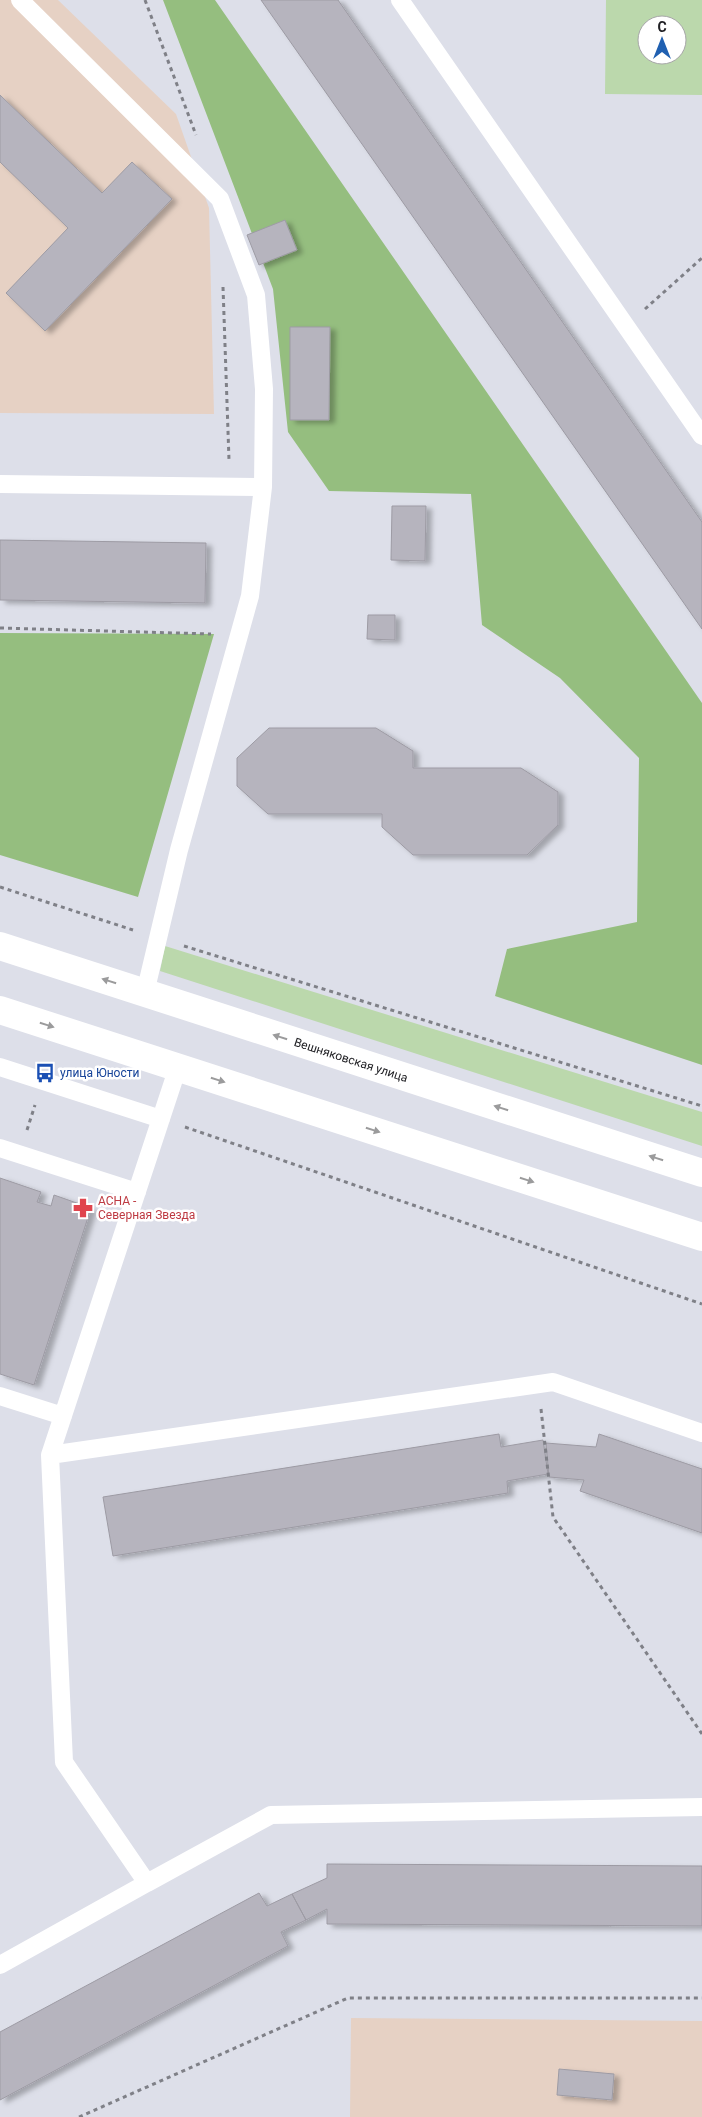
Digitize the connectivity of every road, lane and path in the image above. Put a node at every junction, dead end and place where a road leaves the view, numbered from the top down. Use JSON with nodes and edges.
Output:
{"nodes":[{"id":1,"x":20,"y":0,"type":"edge"},
{"id":2,"x":145,"y":0,"type":"edge"},
{"id":3,"x":400,"y":0,"type":"edge"},
{"id":4,"x":196,"y":136,"type":"dead end"},
{"id":5,"x":702,"y":258,"type":"edge"},
{"id":6,"x":223,"y":279,"type":"dead end"},
{"id":7,"x":626,"y":327,"type":"junction"},
{"id":8,"x":702,"y":436,"type":"edge"},
{"id":9,"x":0,"y":484,"type":"edge"},
{"id":10,"x":229,"y":487,"type":"junction"},
{"id":11,"x":263,"y":487,"type":"junction"},
{"id":12,"x":0,"y":628,"type":"edge"},
{"id":13,"x":239,"y":635,"type":"junction"},
{"id":14,"x":0,"y":887,"type":"edge"},
{"id":15,"x":157,"y":938,"type":"junction"},
{"id":16,"x":0,"y":946,"type":"edge"},
{"id":17,"x":145,"y":993,"type":"junction"},
{"id":18,"x":0,"y":1010,"type":"edge"},
{"id":19,"x":0,"y":1067,"type":"edge"},
{"id":20,"x":178,"y":1067,"type":"junction"},
{"id":21,"x":42,"y":1081,"type":"junction"},
{"id":22,"x":702,"y":1106,"type":"edge"},
{"id":23,"x":161,"y":1119,"type":"junction"},
{"id":24,"x":0,"y":1148,"type":"edge"},
{"id":25,"x":20,"y":1154,"type":"junction"},
{"id":26,"x":702,"y":1173,"type":"edge"},
{"id":27,"x":137,"y":1192,"type":"junction"},
{"id":28,"x":702,"y":1237,"type":"edge"},
{"id":29,"x":702,"y":1304,"type":"edge"},
{"id":30,"x":539,"y":1384,"type":"junction"},
{"id":31,"x":0,"y":1396,"type":"edge"},
{"id":32,"x":63,"y":1416,"type":"junction"},
{"id":33,"x":702,"y":1433,"type":"edge"},
{"id":34,"x":50,"y":1455,"type":"junction"},
{"id":35,"x":702,"y":1734,"type":"edge"},
{"id":36,"x":702,"y":1806,"type":"edge"},
{"id":37,"x":147,"y":1883,"type":"junction"},
{"id":38,"x":0,"y":1965,"type":"edge"},
{"id":39,"x":702,"y":1998,"type":"edge"},
{"id":40,"x":79,"y":2117,"type":"edge"}],
"edges":[{"from":1,"to":11,"type":"lane"},
{"from":2,"to":4,"type":"path"},
{"from":3,"to":7,"type":"lane"},
{"from":5,"to":7,"type":"path"},
{"from":6,"to":10,"type":"path"},
{"from":7,"to":8,"type":"lane"},
{"from":9,"to":10,"type":"lane"},
{"from":10,"to":11,"type":"lane"},
{"from":11,"to":13,"type":"lane"},
{"from":12,"to":13,"type":"path"},
{"from":13,"to":15,"type":"lane"},
{"from":14,"to":15,"type":"path"},
{"from":15,"to":17,"type":"lane"},
{"from":15,"to":22,"type":"path"},
{"from":17,"to":16,"type":"main road","name":"Вешняковская улица","one_way":true},
{"from":26,"to":17,"type":"main road","name":"Вешняковская улица","one_way":true},
{"from":18,"to":20,"type":"main road","one_way":true},
{"from":19,"to":21,"type":"lane"},
{"from":20,"to":23,"type":"lane"},
{"from":20,"to":28,"type":"main road","one_way":true},
{"from":21,"to":23,"type":"lane"},
{"from":21,"to":25,"type":"path"},
{"from":23,"to":27,"type":"lane"},
{"from":23,"to":29,"type":"path"},
{"from":24,"to":25,"type":"lane"},
{"from":25,"to":27,"type":"lane"},
{"from":27,"to":32,"type":"lane"},
{"from":30,"to":33,"type":"lane"},
{"from":30,"to":34,"type":"lane"},
{"from":30,"to":35,"type":"path"},
{"from":31,"to":32,"type":"lane"},
{"from":32,"to":34,"type":"lane"},
{"from":34,"to":37,"type":"lane"},
{"from":36,"to":37,"type":"lane"},
{"from":37,"to":38,"type":"lane"},
{"from":39,"to":40,"type":"path"}]}
